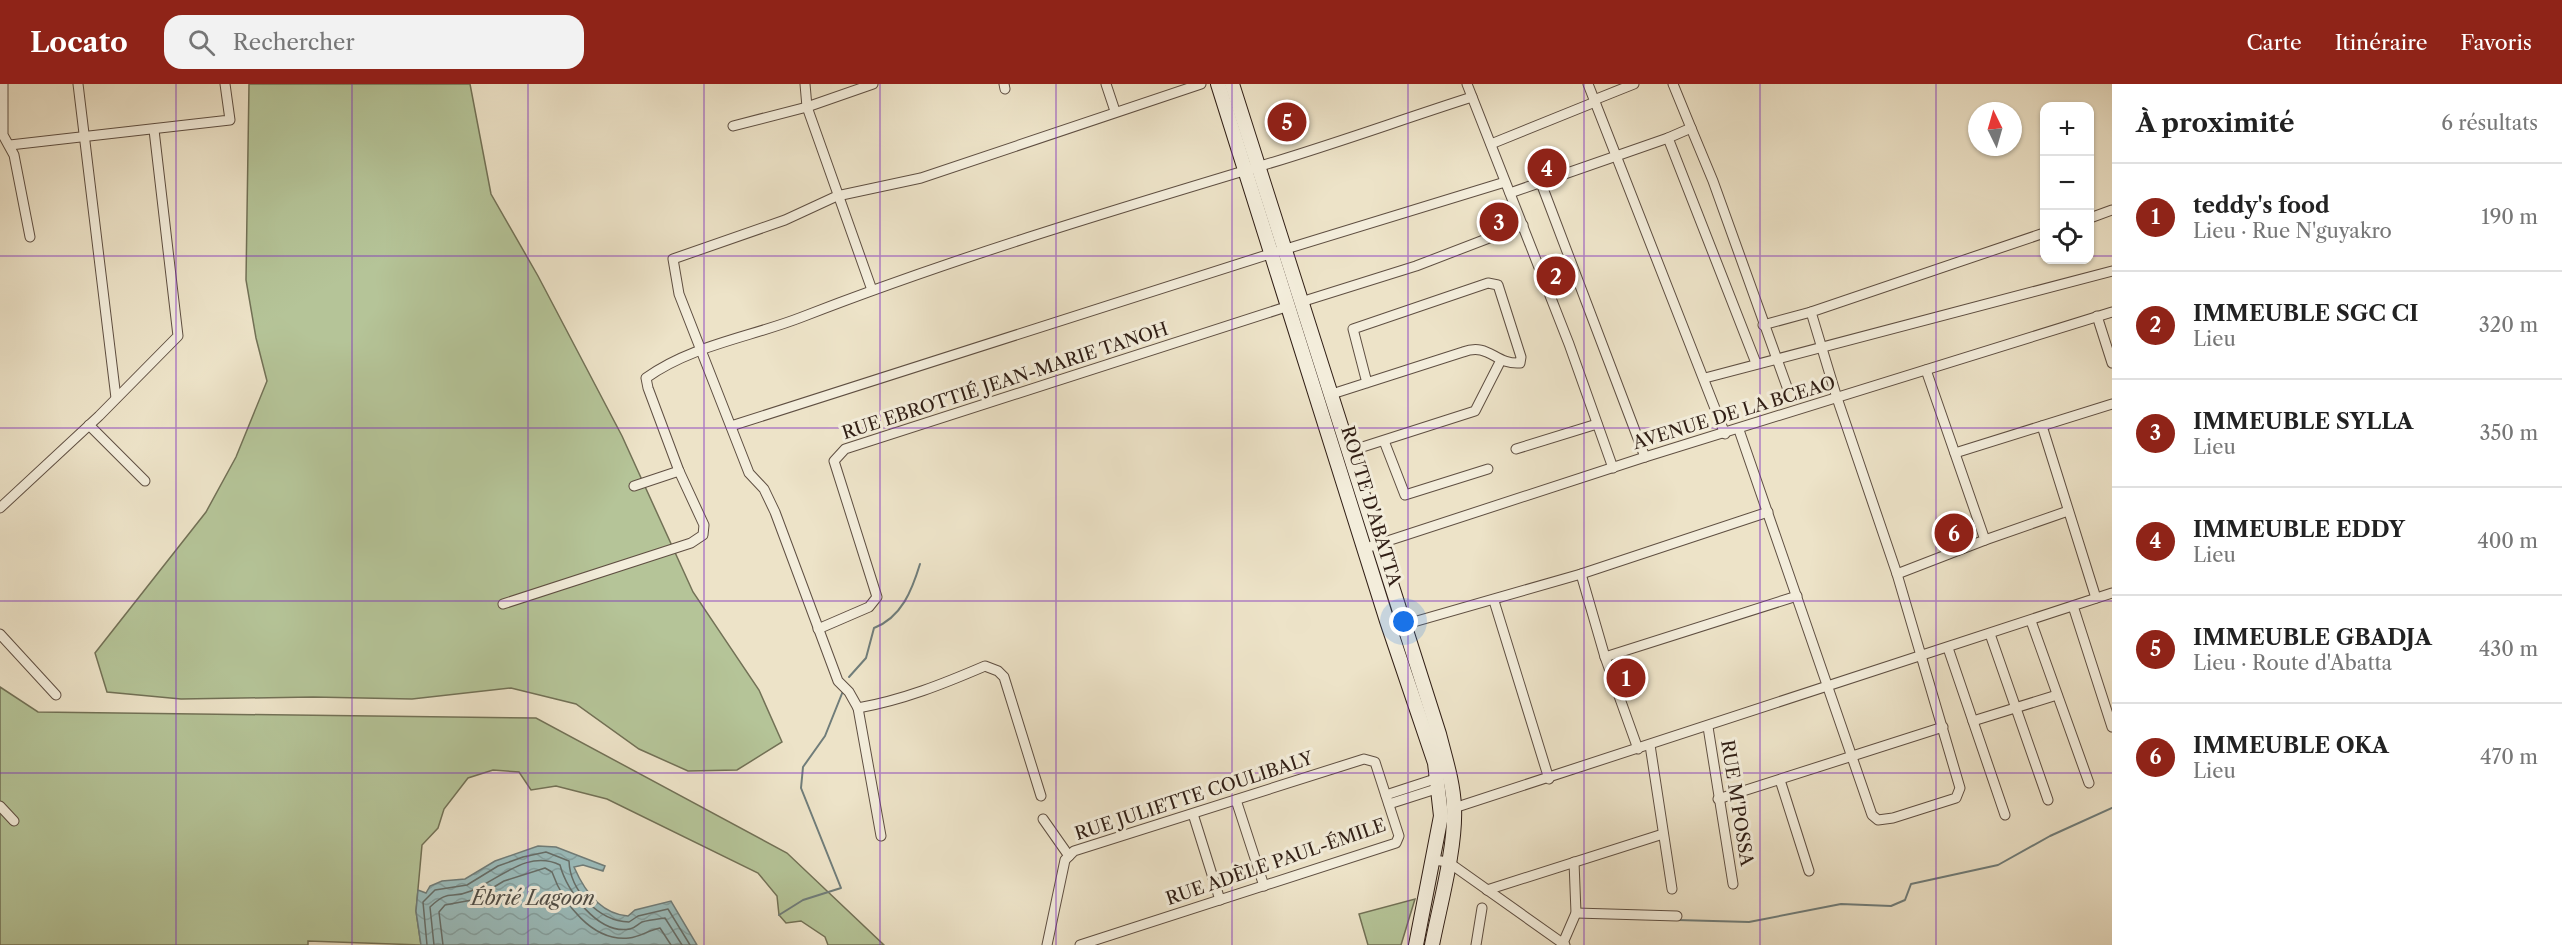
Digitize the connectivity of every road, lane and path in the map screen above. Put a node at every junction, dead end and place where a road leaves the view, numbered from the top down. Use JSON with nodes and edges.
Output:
{"nodes":[{"id":1,"x":3,"y":84,"type":"edge"},
{"id":2,"x":78,"y":84,"type":"edge"},
{"id":3,"x":225,"y":84,"type":"edge"},
{"id":4,"x":804,"y":84,"type":"edge"},
{"id":5,"x":873,"y":84,"type":"edge"},
{"id":6,"x":1106,"y":84,"type":"edge"},
{"id":7,"x":1201,"y":84,"type":"edge"},
{"id":8,"x":1218,"y":84,"type":"edge"},
{"id":9,"x":1232,"y":84,"type":"edge"},
{"id":10,"x":1587,"y":84,"type":"edge"},
{"id":11,"x":1634,"y":84,"type":"edge"},
{"id":12,"x":1673,"y":84,"type":"edge"},
{"id":13,"x":1470,"y":85,"type":"edge"},
{"id":14,"x":1472,"y":97,"type":"junction"},
{"id":15,"x":1594,"y":101,"type":"junction"},
{"id":16,"x":807,"y":107,"type":"junction"},
{"id":17,"x":1115,"y":111,"type":"junction"},
{"id":18,"x":1,"y":124,"type":"edge"},
{"id":19,"x":733,"y":126,"type":"dead end"},
{"id":20,"x":1691,"y":128,"type":"junction"},
{"id":21,"x":154,"y":130,"type":"junction"},
{"id":22,"x":84,"y":137,"type":"junction"},
{"id":23,"x":1668,"y":138,"type":"junction"},
{"id":24,"x":1491,"y":144,"type":"junction"},
{"id":25,"x":10,"y":145,"type":"junction"},
{"id":26,"x":1617,"y":157,"type":"junction"},
{"id":27,"x":1252,"y":169,"type":"junction"},
{"id":28,"x":1506,"y":182,"type":"junction"},
{"id":29,"x":1540,"y":183,"type":"junction"},
{"id":30,"x":1510,"y":193,"type":"junction"},
{"id":31,"x":837,"y":196,"type":"junction"},
{"id":32,"x":2112,"y":210,"type":"edge"},
{"id":33,"x":2094,"y":217,"type":"edge"},
{"id":34,"x":1523,"y":225,"type":"junction"},
{"id":35,"x":2040,"y":234,"type":"edge"},
{"id":36,"x":30,"y":237,"type":"dead end"},
{"id":37,"x":1279,"y":251,"type":"junction"},
{"id":38,"x":2112,"y":271,"type":"edge"},
{"id":39,"x":872,"y":290,"type":"junction"},
{"id":40,"x":1295,"y":304,"type":"junction"},
{"id":41,"x":1811,"y":312,"type":"junction"},
{"id":42,"x":2112,"y":312,"type":"edge"},
{"id":43,"x":2097,"y":316,"type":"junction"},
{"id":44,"x":1763,"y":325,"type":"junction"},
{"id":45,"x":1824,"y":348,"type":"junction"},
{"id":46,"x":702,"y":350,"type":"junction"},
{"id":47,"x":1501,"y":360,"type":"junction"},
{"id":48,"x":1775,"y":360,"type":"junction"},
{"id":49,"x":1756,"y":363,"type":"junction"},
{"id":50,"x":2112,"y":363,"type":"edge"},
{"id":51,"x":1926,"y":370,"type":"junction"},
{"id":52,"x":1705,"y":378,"type":"junction"},
{"id":53,"x":1367,"y":383,"type":"junction"},
{"id":54,"x":1787,"y":387,"type":"dead end"},
{"id":55,"x":1332,"y":394,"type":"junction"},
{"id":56,"x":116,"y":398,"type":"junction"},
{"id":57,"x":1837,"y":398,"type":"junction"},
{"id":58,"x":2112,"y":404,"type":"edge"},
{"id":59,"x":89,"y":424,"type":"junction"},
{"id":60,"x":1597,"y":424,"type":"junction"},
{"id":61,"x":731,"y":426,"type":"junction"},
{"id":62,"x":2042,"y":426,"type":"junction"},
{"id":63,"x":1739,"y":430,"type":"junction"},
{"id":64,"x":1725,"y":434,"type":"junction"},
{"id":65,"x":1384,"y":441,"type":"junction"},
{"id":66,"x":1516,"y":450,"type":"dead end"},
{"id":67,"x":1350,"y":451,"type":"junction"},
{"id":68,"x":1955,"y":453,"type":"junction"},
{"id":69,"x":1645,"y":458,"type":"junction"},
{"id":70,"x":1613,"y":468,"type":"junction"},
{"id":71,"x":1488,"y":469,"type":"dead end"},
{"id":72,"x":679,"y":471,"type":"junction"},
{"id":73,"x":145,"y":481,"type":"dead end"},
{"id":74,"x":634,"y":486,"type":"dead end"},
{"id":75,"x":0,"y":508,"type":"edge"},
{"id":76,"x":2068,"y":511,"type":"junction"},
{"id":77,"x":1768,"y":512,"type":"junction"},
{"id":78,"x":1985,"y":540,"type":"junction"},
{"id":79,"x":1372,"y":547,"type":"junction"},
{"id":80,"x":1581,"y":574,"type":"junction"},
{"id":81,"x":1897,"y":574,"type":"junction"},
{"id":82,"x":2112,"y":593,"type":"edge"},
{"id":83,"x":1797,"y":596,"type":"junction"},
{"id":84,"x":2096,"y":598,"type":"junction"},
{"id":85,"x":1494,"y":601,"type":"junction"},
{"id":86,"x":503,"y":604,"type":"dead end"},
{"id":87,"x":2073,"y":606,"type":"junction"},
{"id":88,"x":2031,"y":621,"type":"junction"},
{"id":89,"x":1403,"y":626,"type":"junction"},
{"id":90,"x":818,"y":629,"type":"junction"},
{"id":91,"x":0,"y":634,"type":"edge"},
{"id":92,"x":1990,"y":634,"type":"junction"},
{"id":93,"x":1948,"y":648,"type":"junction"},
{"id":94,"x":1921,"y":656,"type":"junction"},
{"id":95,"x":1605,"y":657,"type":"junction"},
{"id":96,"x":1827,"y":686,"type":"junction"},
{"id":97,"x":2057,"y":694,"type":"junction"},
{"id":98,"x":56,"y":695,"type":"dead end"},
{"id":99,"x":858,"y":708,"type":"junction"},
{"id":100,"x":2015,"y":708,"type":"junction"},
{"id":101,"x":1973,"y":721,"type":"junction"},
{"id":102,"x":1708,"y":727,"type":"junction"},
{"id":103,"x":1943,"y":727,"type":"junction"},
{"id":104,"x":2112,"y":727,"type":"edge"},
{"id":105,"x":1650,"y":745,"type":"junction"},
{"id":106,"x":1638,"y":749,"type":"junction"},
{"id":107,"x":1851,"y":757,"type":"junction"},
{"id":108,"x":1549,"y":779,"type":"junction"},
{"id":109,"x":1780,"y":780,"type":"junction"},
{"id":110,"x":1439,"y":783,"type":"junction"},
{"id":111,"x":2089,"y":783,"type":"dead end"},
{"id":112,"x":1386,"y":795,"type":"junction"},
{"id":113,"x":1041,"y":796,"type":"dead end"},
{"id":114,"x":1236,"y":800,"type":"junction"},
{"id":115,"x":1718,"y":800,"type":"junction"},
{"id":116,"x":2048,"y":800,"type":"dead end"},
{"id":117,"x":1389,"y":804,"type":"junction"},
{"id":118,"x":0,"y":806,"type":"edge"},
{"id":119,"x":1455,"y":808,"type":"junction"},
{"id":120,"x":1193,"y":813,"type":"junction"},
{"id":121,"x":2005,"y":815,"type":"dead end"},
{"id":122,"x":1043,"y":819,"type":"dead end"},
{"id":123,"x":15,"y":821,"type":"dead end"},
{"id":124,"x":1663,"y":834,"type":"junction"},
{"id":125,"x":881,"y":836,"type":"dead end"},
{"id":126,"x":1069,"y":855,"type":"junction"},
{"id":127,"x":1441,"y":861,"type":"junction"},
{"id":128,"x":1574,"y":862,"type":"junction"},
{"id":129,"x":1809,"y":871,"type":"dead end"},
{"id":130,"x":1733,"y":884,"type":"dead end"},
{"id":131,"x":1264,"y":886,"type":"junction"},
{"id":132,"x":1672,"y":889,"type":"dead end"},
{"id":133,"x":1487,"y":890,"type":"junction"},
{"id":134,"x":1220,"y":900,"type":"junction"},
{"id":135,"x":1482,"y":908,"type":"dead end"},
{"id":136,"x":1576,"y":913,"type":"junction"},
{"id":137,"x":1677,"y":916,"type":"dead end"},
{"id":138,"x":1564,"y":944,"type":"edge"},
{"id":139,"x":1047,"y":945,"type":"edge"},
{"id":140,"x":1080,"y":945,"type":"edge"},
{"id":141,"x":1416,"y":945,"type":"edge"},
{"id":142,"x":1432,"y":945,"type":"edge"},
{"id":143,"x":1476,"y":945,"type":"edge"}],
"edges":[{"from":1,"to":18,"type":"street"},
{"from":2,"to":22,"type":"street"},
{"from":3,"to":21,"type":"street"},
{"from":4,"to":16,"type":"street"},
{"from":5,"to":16,"type":"street"},
{"from":6,"to":17,"type":"street"},
{"from":7,"to":17,"type":"street"},
{"from":8,"to":27,"type":"street","name":"ROUTE D'ABATTA"},
{"from":9,"to":27,"type":"street","name":"ROUTE D'ABATTA"},
{"from":10,"to":15,"type":"street"},
{"from":11,"to":15,"type":"street"},
{"from":12,"to":20,"type":"street"},
{"from":13,"to":14,"type":"street"},
{"from":14,"to":24,"type":"street"},
{"from":14,"to":27,"type":"street"},
{"from":15,"to":24,"type":"street"},
{"from":15,"to":26,"type":"street"},
{"from":16,"to":19,"type":"street"},
{"from":16,"to":31,"type":"street"},
{"from":17,"to":31,"type":"street"},
{"from":18,"to":25,"type":"street"},
{"from":20,"to":23,"type":"street"},
{"from":20,"to":44,"type":"street"},
{"from":21,"to":22,"type":"street"},
{"from":21,"to":56,"type":"street"},
{"from":22,"to":25,"type":"street"},
{"from":22,"to":56,"type":"street"},
{"from":23,"to":26,"type":"street"},
{"from":23,"to":49,"type":"street"},
{"from":24,"to":28,"type":"street"},
{"from":25,"to":36,"type":"street"},
{"from":26,"to":29,"type":"street"},
{"from":26,"to":52,"type":"street"},
{"from":27,"to":37,"type":"street","name":"ROUTE D'ABATTA"},
{"from":27,"to":39,"type":"street"},
{"from":28,"to":30,"type":"street"},
{"from":28,"to":37,"type":"street"},
{"from":29,"to":30,"type":"street"},
{"from":29,"to":69,"type":"street"},
{"from":30,"to":34,"type":"street"},
{"from":31,"to":39,"type":"street"},
{"from":31,"to":46,"type":"street"},
{"from":32,"to":33,"type":"street"},
{"from":34,"to":40,"type":"street"},
{"from":34,"to":60,"type":"street"},
{"from":35,"to":41,"type":"street"},
{"from":37,"to":40,"type":"street","name":"ROUTE D'ABATTA"},
{"from":37,"to":61,"type":"street"},
{"from":38,"to":45,"type":"street"},
{"from":39,"to":46,"type":"street"},
{"from":40,"to":55,"type":"street","name":"ROUTE D'ABATTA"},
{"from":40,"to":79,"type":"street","name":"ROUTE D'ABATTA"},
{"from":40,"to":90,"type":"street","name":"RUE EBROTTIÉ JEAN-MARIE TANOH"},
{"from":41,"to":44,"type":"street"},
{"from":41,"to":45,"type":"street"},
{"from":42,"to":43,"type":"street","name":"AVENUE DE LA BCEAO"},
{"from":43,"to":50,"type":"street"},
{"from":43,"to":51,"type":"street","name":"AVENUE DE LA BCEAO"},
{"from":44,"to":48,"type":"street"},
{"from":45,"to":48,"type":"street"},
{"from":45,"to":57,"type":"street"},
{"from":46,"to":61,"type":"street"},
{"from":46,"to":72,"type":"street"},
{"from":47,"to":53,"type":"street"},
{"from":47,"to":53,"type":"street"},
{"from":47,"to":65,"type":"street"},
{"from":48,"to":49,"type":"street"},
{"from":48,"to":54,"type":"street"},
{"from":49,"to":52,"type":"street"},
{"from":51,"to":57,"type":"street","name":"AVENUE DE LA BCEAO"},
{"from":51,"to":68,"type":"street"},
{"from":52,"to":64,"type":"street"},
{"from":53,"to":55,"type":"street"},
{"from":55,"to":67,"type":"street","name":"ROUTE D'ABATTA"},
{"from":56,"to":59,"type":"street"},
{"from":57,"to":63,"type":"street","name":"AVENUE DE LA BCEAO"},
{"from":57,"to":81,"type":"street"},
{"from":58,"to":62,"type":"street"},
{"from":59,"to":73,"type":"street"},
{"from":59,"to":75,"type":"street"},
{"from":60,"to":66,"type":"street"},
{"from":60,"to":70,"type":"street"},
{"from":61,"to":90,"type":"street"},
{"from":62,"to":68,"type":"street"},
{"from":62,"to":76,"type":"street"},
{"from":63,"to":64,"type":"street","name":"AVENUE DE LA BCEAO"},
{"from":63,"to":77,"type":"street"},
{"from":64,"to":69,"type":"street","name":"AVENUE DE LA BCEAO"},
{"from":65,"to":67,"type":"street"},
{"from":65,"to":71,"type":"street"},
{"from":67,"to":79,"type":"street","name":"ROUTE D'ABATTA"},
{"from":68,"to":78,"type":"street"},
{"from":69,"to":70,"type":"street","name":"AVENUE DE LA BCEAO"},
{"from":70,"to":79,"type":"street","name":"AVENUE DE LA BCEAO"},
{"from":72,"to":74,"type":"street"},
{"from":72,"to":86,"type":"street"},
{"from":76,"to":78,"type":"street"},
{"from":76,"to":84,"type":"street"},
{"from":77,"to":80,"type":"street"},
{"from":77,"to":83,"type":"street"},
{"from":78,"to":81,"type":"street"},
{"from":79,"to":89,"type":"street","name":"ROUTE D'ABATTA"},
{"from":79,"to":110,"type":"street","name":"ROUTE D'ABATTA"},
{"from":80,"to":85,"type":"street"},
{"from":80,"to":95,"type":"street"},
{"from":81,"to":94,"type":"street"},
{"from":82,"to":84,"type":"street"},
{"from":83,"to":95,"type":"street"},
{"from":83,"to":96,"type":"street"},
{"from":84,"to":87,"type":"street"},
{"from":85,"to":89,"type":"street"},
{"from":85,"to":108,"type":"street"},
{"from":87,"to":88,"type":"street"},
{"from":87,"to":104,"type":"street"},
{"from":88,"to":92,"type":"street"},
{"from":88,"to":97,"type":"street"},
{"from":89,"to":119,"type":"street","name":"ROUTE D'ABATTA"},
{"from":90,"to":99,"type":"street"},
{"from":91,"to":98,"type":"street"},
{"from":92,"to":93,"type":"street"},
{"from":92,"to":100,"type":"street"},
{"from":93,"to":94,"type":"street"},
{"from":93,"to":101,"type":"street"},
{"from":94,"to":96,"type":"street"},
{"from":94,"to":103,"type":"street"},
{"from":95,"to":106,"type":"street"},
{"from":96,"to":102,"type":"street"},
{"from":96,"to":107,"type":"street"},
{"from":97,"to":100,"type":"street"},
{"from":97,"to":111,"type":"street"},
{"from":99,"to":113,"type":"street"},
{"from":99,"to":125,"type":"street"},
{"from":100,"to":101,"type":"street"},
{"from":100,"to":116,"type":"street"},
{"from":101,"to":121,"type":"street"},
{"from":102,"to":105,"type":"street"},
{"from":102,"to":115,"type":"street","name":"RUE M'POSSA"},
{"from":103,"to":107,"type":"street"},
{"from":103,"to":107,"type":"street"},
{"from":105,"to":106,"type":"street"},
{"from":105,"to":124,"type":"street"},
{"from":106,"to":108,"type":"street"},
{"from":107,"to":109,"type":"street"},
{"from":108,"to":119,"type":"street"},
{"from":109,"to":115,"type":"street"},
{"from":109,"to":129,"type":"street"},
{"from":110,"to":112,"type":"street","name":"RUE ADÈLE PAUL-ÉMILE"},
{"from":110,"to":117,"type":"street","name":"RUE ADÈLE PAUL-ÉMILE"},
{"from":110,"to":127,"type":"street","name":"ROUTE D'ABATTA"},
{"from":112,"to":114,"type":"street","name":"RUE JULIETTE COULIBALY"},
{"from":112,"to":117,"type":"street","name":"RUE JULIETTE COULIBALY"},
{"from":114,"to":120,"type":"street","name":"RUE JULIETTE COULIBALY"},
{"from":114,"to":131,"type":"street"},
{"from":115,"to":130,"type":"street","name":"RUE M'POSSA"},
{"from":117,"to":131,"type":"street","name":"RUE ADÈLE PAUL-ÉMILE"},
{"from":118,"to":123,"type":"street"},
{"from":119,"to":127,"type":"street","name":"ROUTE D'ABATTA"},
{"from":120,"to":126,"type":"street","name":"RUE JULIETTE COULIBALY"},
{"from":120,"to":134,"type":"street"},
{"from":122,"to":126,"type":"street"},
{"from":124,"to":128,"type":"street"},
{"from":124,"to":132,"type":"street"},
{"from":126,"to":139,"type":"street","name":"RUE JULIETTE COULIBALY"},
{"from":127,"to":133,"type":"street"},
{"from":127,"to":141,"type":"street","name":"ROUTE D'ABATTA"},
{"from":127,"to":142,"type":"street","name":"ROUTE D'ABATTA"},
{"from":128,"to":133,"type":"street"},
{"from":128,"to":136,"type":"street"},
{"from":131,"to":134,"type":"street","name":"RUE ADÈLE PAUL-ÉMILE"},
{"from":133,"to":138,"type":"street"},
{"from":134,"to":140,"type":"street","name":"RUE ADÈLE PAUL-ÉMILE"},
{"from":135,"to":143,"type":"street"},
{"from":136,"to":137,"type":"street"},
{"from":136,"to":138,"type":"street"}]}
